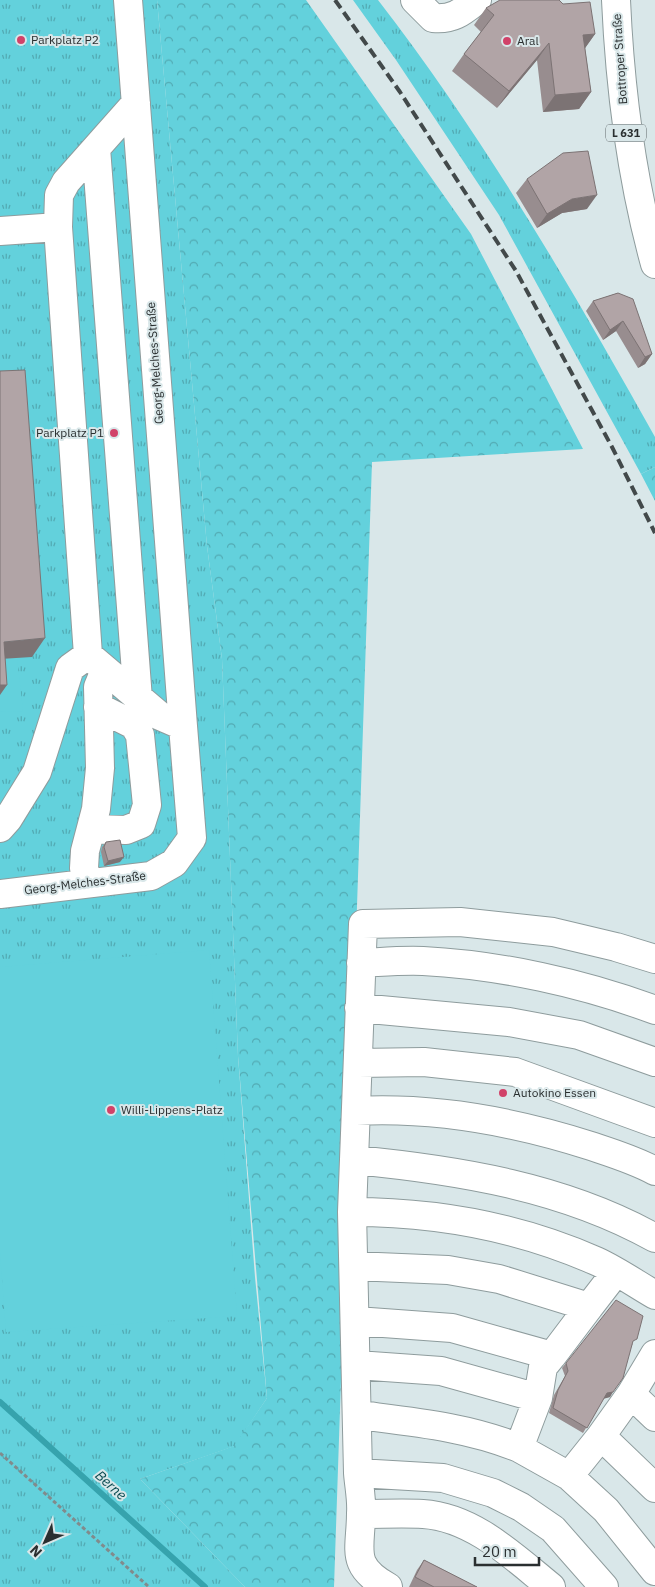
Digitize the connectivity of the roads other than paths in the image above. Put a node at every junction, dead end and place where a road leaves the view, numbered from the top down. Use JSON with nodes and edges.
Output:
{"nodes":[{"id":1,"x":128,"y":0,"type":"edge"},
{"id":2,"x":415,"y":0,"type":"edge"},
{"id":3,"x":477,"y":0,"type":"edge"},
{"id":4,"x":616,"y":0,"type":"edge"},
{"id":5,"x":136,"y":103,"type":"junction"},
{"id":6,"x":96,"y":148,"type":"junction"},
{"id":7,"x":58,"y":227,"type":"junction"},
{"id":8,"x":0,"y":232,"type":"edge"},
{"id":9,"x":655,"y":264,"type":"edge"},
{"id":10,"x":97,"y":662,"type":"junction"},
{"id":11,"x":138,"y":699,"type":"junction"},
{"id":12,"x":98,"y":707,"type":"junction"},
{"id":13,"x":183,"y":726,"type":"junction"},
{"id":14,"x":3,"y":820,"type":"edge"},
{"id":15,"x":91,"y":829,"type":"junction"},
{"id":16,"x":88,"y":883,"type":"junction"},
{"id":17,"x":0,"y":894,"type":"edge"},
{"id":18,"x":655,"y":959,"type":"edge"},
{"id":19,"x":361,"y":962,"type":"junction"},
{"id":20,"x":359,"y":1008,"type":"junction"},
{"id":21,"x":655,"y":1010,"type":"edge"},
{"id":22,"x":655,"y":1062,"type":"edge"},
{"id":23,"x":358,"y":1064,"type":"junction"},
{"id":24,"x":356,"y":1111,"type":"junction"},
{"id":25,"x":655,"y":1123,"type":"edge"},
{"id":26,"x":355,"y":1160,"type":"junction"},
{"id":27,"x":655,"y":1171,"type":"edge"},
{"id":28,"x":352,"y":1212,"type":"junction"},
{"id":29,"x":655,"y":1238,"type":"edge"},
{"id":30,"x":354,"y":1266,"type":"junction"},
{"id":31,"x":616,"y":1272,"type":"junction"},
{"id":32,"x":655,"y":1296,"type":"edge"},
{"id":33,"x":588,"y":1307,"type":"junction"},
{"id":34,"x":356,"y":1321,"type":"junction"},
{"id":35,"x":655,"y":1354,"type":"edge"},
{"id":36,"x":552,"y":1356,"type":"junction"},
{"id":37,"x":357,"y":1365,"type":"junction"},
{"id":38,"x":631,"y":1394,"type":"junction"},
{"id":39,"x":538,"y":1398,"type":"junction"},
{"id":40,"x":359,"y":1415,"type":"junction"},
{"id":41,"x":655,"y":1417,"type":"edge"},
{"id":42,"x":601,"y":1436,"type":"junction"},
{"id":43,"x":519,"y":1448,"type":"junction"},
{"id":44,"x":358,"y":1473,"type":"junction"},
{"id":45,"x":569,"y":1476,"type":"junction"},
{"id":46,"x":655,"y":1488,"type":"edge"},
{"id":47,"x":362,"y":1514,"type":"junction"},
{"id":48,"x":655,"y":1571,"type":"edge"},
{"id":49,"x":388,"y":1587,"type":"edge"},
{"id":50,"x":551,"y":1587,"type":"edge"},
{"id":51,"x":604,"y":1587,"type":"edge"}],
"edges":[{"from":1,"to":5,"type":"main road","name":"Georg-Melches-Straße"},
{"from":2,"to":3,"type":"main road"},
{"from":4,"to":9,"type":"main road","name":"Bottroper Straße","number":"L 631"},
{"from":5,"to":6,"type":"main road"},
{"from":5,"to":13,"type":"main road","name":"Georg-Melches-Straße"},
{"from":6,"to":7,"type":"main road"},
{"from":6,"to":11,"type":"main road"},
{"from":7,"to":8,"type":"main road"},
{"from":7,"to":10,"type":"main road"},
{"from":10,"to":11,"type":"main road"},
{"from":10,"to":12,"type":"main road"},
{"from":10,"to":14,"type":"main road"},
{"from":11,"to":13,"type":"main road"},
{"from":12,"to":15,"type":"main road"},
{"from":12,"to":15,"type":"main road"},
{"from":13,"to":16,"type":"main road","name":"Georg-Melches-Straße"},
{"from":15,"to":16,"type":"main road"},
{"from":16,"to":17,"type":"main road","name":"Georg-Melches-Straße"},
{"from":18,"to":19,"type":"main road"},
{"from":19,"to":20,"type":"main road"},
{"from":19,"to":21,"type":"main road"},
{"from":20,"to":22,"type":"main road"},
{"from":20,"to":23,"type":"main road"},
{"from":23,"to":24,"type":"main road"},
{"from":23,"to":25,"type":"main road"},
{"from":24,"to":26,"type":"main road"},
{"from":24,"to":27,"type":"main road"},
{"from":26,"to":28,"type":"main road"},
{"from":26,"to":29,"type":"main road"},
{"from":28,"to":30,"type":"main road"},
{"from":28,"to":31,"type":"main road"},
{"from":30,"to":33,"type":"main road"},
{"from":30,"to":34,"type":"main road"},
{"from":31,"to":32,"type":"main road"},
{"from":31,"to":33,"type":"main road"},
{"from":33,"to":36,"type":"main road"},
{"from":34,"to":36,"type":"main road"},
{"from":34,"to":37,"type":"main road"},
{"from":35,"to":38,"type":"main road"},
{"from":36,"to":39,"type":"main road"},
{"from":37,"to":39,"type":"main road"},
{"from":37,"to":40,"type":"main road"},
{"from":38,"to":41,"type":"main road"},
{"from":38,"to":42,"type":"main road"},
{"from":39,"to":43,"type":"main road"},
{"from":40,"to":43,"type":"main road"},
{"from":40,"to":44,"type":"main road"},
{"from":42,"to":45,"type":"main road"},
{"from":42,"to":46,"type":"main road"},
{"from":43,"to":45,"type":"main road"},
{"from":44,"to":47,"type":"main road"},
{"from":44,"to":51,"type":"main road"},
{"from":45,"to":48,"type":"main road"},
{"from":47,"to":49,"type":"main road"},
{"from":47,"to":50,"type":"main road"}]}
